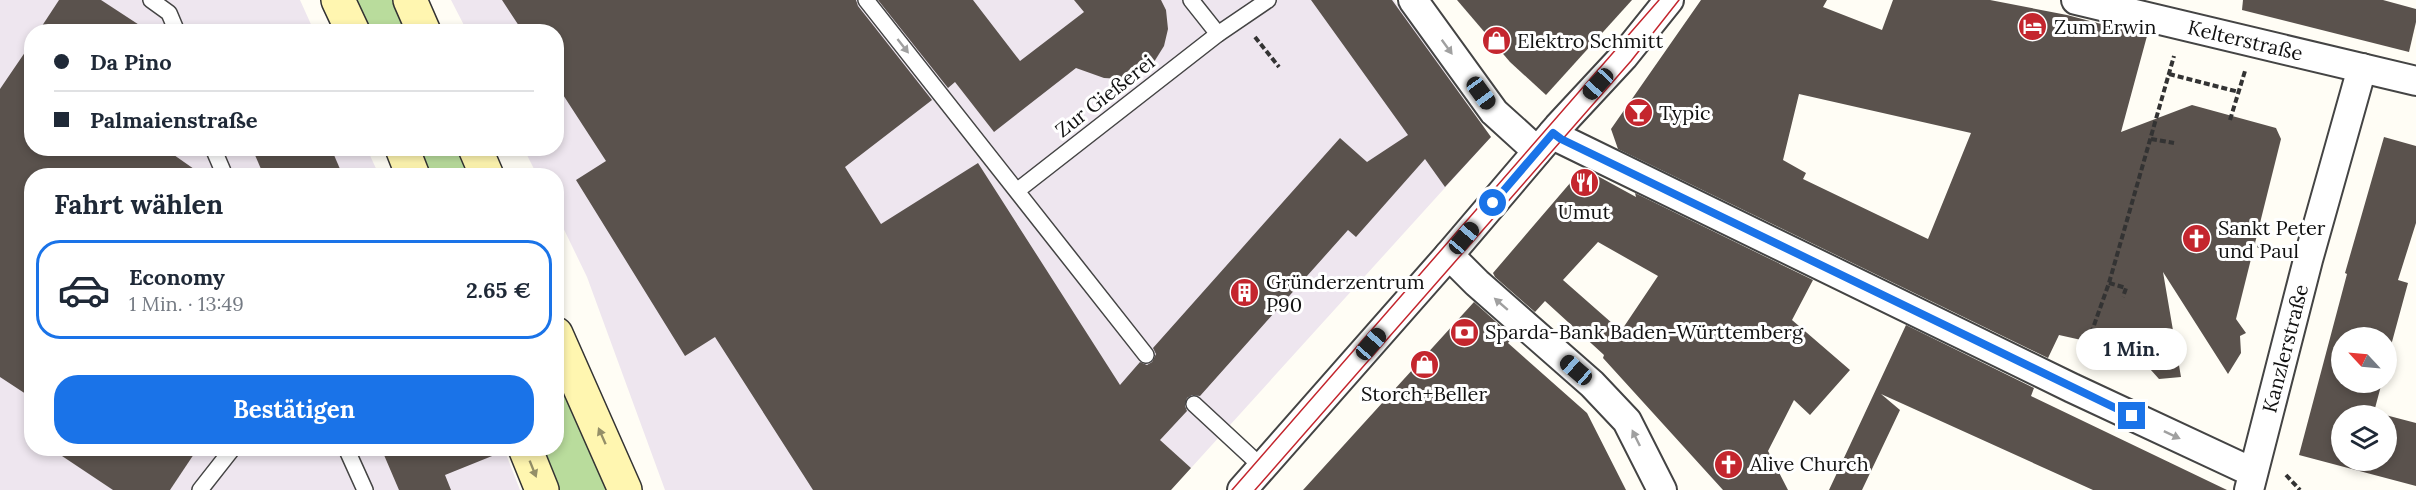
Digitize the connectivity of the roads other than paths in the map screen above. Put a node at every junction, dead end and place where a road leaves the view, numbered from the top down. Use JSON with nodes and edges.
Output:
{"nodes":[{"id":1,"x":151,"y":0,"type":"edge"},
{"id":2,"x":338,"y":0,"type":"edge"},
{"id":3,"x":410,"y":0,"type":"edge"},
{"id":4,"x":866,"y":0,"type":"edge"},
{"id":5,"x":1191,"y":0,"type":"edge"},
{"id":6,"x":1268,"y":0,"type":"edge"},
{"id":7,"x":1413,"y":0,"type":"edge"},
{"id":8,"x":1669,"y":0,"type":"edge"},
{"id":9,"x":2076,"y":0,"type":"edge"},
{"id":10,"x":173,"y":24,"type":"edge"},
{"id":11,"x":349,"y":24,"type":"edge"},
{"id":12,"x":420,"y":24,"type":"edge"},
{"id":13,"x":1218,"y":34,"type":"junction"},
{"id":14,"x":2362,"y":68,"type":"junction"},
{"id":15,"x":2416,"y":81,"type":"edge"},
{"id":16,"x":1545,"y":142,"type":"junction"},
{"id":17,"x":1018,"y":190,"type":"junction"},
{"id":18,"x":1449,"y":255,"type":"junction"},
{"id":19,"x":564,"y":352,"type":"edge"},
{"id":20,"x":1146,"y":355,"type":"dead end"},
{"id":21,"x":1194,"y":404,"type":"dead end"},
{"id":22,"x":227,"y":456,"type":"edge"},
{"id":23,"x":350,"y":456,"type":"edge"},
{"id":24,"x":528,"y":456,"type":"edge"},
{"id":25,"x":1262,"y":467,"type":"junction"},
{"id":26,"x":2250,"y":481,"type":"edge"},
{"id":27,"x":200,"y":490,"type":"edge"},
{"id":28,"x":365,"y":490,"type":"edge"},
{"id":29,"x":542,"y":490,"type":"edge"},
{"id":30,"x":625,"y":490,"type":"edge"},
{"id":31,"x":1242,"y":490,"type":"edge"},
{"id":32,"x":1662,"y":490,"type":"edge"}],
"edges":[{"from":1,"to":10,"type":"lane"},
{"from":2,"to":11,"type":"main road"},
{"from":3,"to":12,"type":"main road"},
{"from":4,"to":17,"type":"lane","one_way":true},
{"from":5,"to":13,"type":"lane"},
{"from":6,"to":13,"type":"lane","name":"Zur Gießerei"},
{"from":7,"to":16,"type":"street","one_way":true},
{"from":8,"to":16,"type":"street"},
{"from":9,"to":14,"type":"street","name":"Kelterstraße"},
{"from":13,"to":17,"type":"lane","name":"Zur Gießerei"},
{"from":14,"to":15,"type":"street","name":"Kelterstraße"},
{"from":14,"to":26,"type":"street","name":"Kanzlerstraße"},
{"from":16,"to":18,"type":"street"},
{"from":16,"to":26,"type":"street","one_way":true},
{"from":17,"to":20,"type":"lane"},
{"from":18,"to":25,"type":"street"},
{"from":32,"to":18,"type":"street","one_way":true},
{"from":30,"to":19,"type":"main road","one_way":true},
{"from":21,"to":25,"type":"lane"},
{"from":22,"to":27,"type":"lane"},
{"from":23,"to":28,"type":"lane"},
{"from":24,"to":29,"type":"main road","one_way":true},
{"from":25,"to":31,"type":"street"}]}
